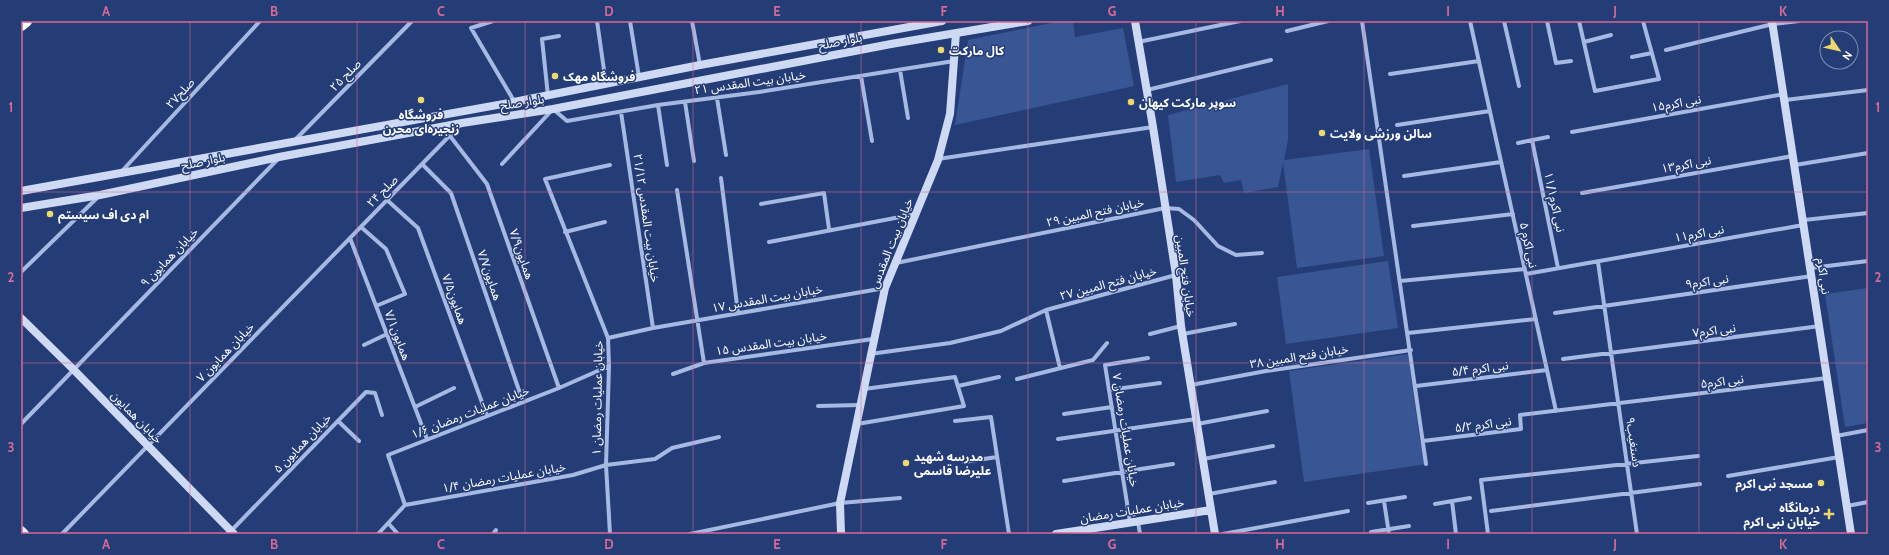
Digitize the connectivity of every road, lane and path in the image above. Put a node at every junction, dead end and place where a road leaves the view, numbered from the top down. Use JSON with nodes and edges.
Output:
{"nodes":[{"id":1,"x":26,"y":21,"type":"edge"},
{"id":2,"x":412,"y":21,"type":"edge"},
{"id":3,"x":493,"y":21,"type":"edge"},
{"id":4,"x":597,"y":21,"type":"edge"},
{"id":5,"x":630,"y":21,"type":"edge"},
{"id":6,"x":692,"y":21,"type":"edge"},
{"id":7,"x":942,"y":21,"type":"edge"},
{"id":8,"x":1028,"y":21,"type":"edge"},
{"id":9,"x":1135,"y":21,"type":"edge"},
{"id":10,"x":1240,"y":21,"type":"edge"},
{"id":11,"x":1328,"y":21,"type":"edge"},
{"id":12,"x":1362,"y":21,"type":"edge"},
{"id":13,"x":1470,"y":21,"type":"edge"},
{"id":14,"x":1504,"y":21,"type":"edge"},
{"id":15,"x":1548,"y":21,"type":"edge"},
{"id":16,"x":1579,"y":21,"type":"edge"},
{"id":17,"x":1643,"y":21,"type":"edge"},
{"id":18,"x":1798,"y":21,"type":"edge"},
{"id":19,"x":258,"y":23,"type":"edge"},
{"id":20,"x":1773,"y":23,"type":"edge"},
{"id":21,"x":21,"y":25,"type":"edge"},
{"id":22,"x":1287,"y":31,"type":"dead end"},
{"id":23,"x":956,"y":34,"type":"junction"},
{"id":24,"x":1611,"y":34,"type":"dead end"},
{"id":25,"x":559,"y":36,"type":"dead end"},
{"id":26,"x":839,"y":39,"type":"junction"},
{"id":27,"x":1138,"y":42,"type":"junction"},
{"id":28,"x":1584,"y":42,"type":"junction"},
{"id":29,"x":1666,"y":50,"type":"dead end"},
{"id":30,"x":842,"y":53,"type":"junction"},
{"id":31,"x":1652,"y":53,"type":"junction"},
{"id":32,"x":1632,"y":57,"type":"dead end"},
{"id":33,"x":1271,"y":60,"type":"dead end"},
{"id":34,"x":954,"y":61,"type":"junction"},
{"id":35,"x":1479,"y":61,"type":"junction"},
{"id":36,"x":1571,"y":61,"type":"dead end"},
{"id":37,"x":700,"y":65,"type":"junction"},
{"id":38,"x":900,"y":70,"type":"junction"},
{"id":39,"x":1390,"y":74,"type":"dead end"},
{"id":40,"x":861,"y":76,"type":"junction"},
{"id":41,"x":639,"y":77,"type":"junction"},
{"id":42,"x":606,"y":84,"type":"junction"},
{"id":43,"x":1519,"y":86,"type":"dead end"},
{"id":44,"x":1146,"y":90,"type":"junction"},
{"id":45,"x":1868,"y":90,"type":"edge"},
{"id":46,"x":548,"y":96,"type":"junction"},
{"id":47,"x":1784,"y":97,"type":"junction"},
{"id":48,"x":717,"y":98,"type":"junction"},
{"id":49,"x":514,"y":102,"type":"junction"},
{"id":50,"x":685,"y":102,"type":"junction"},
{"id":51,"x":658,"y":105,"type":"junction"},
{"id":52,"x":553,"y":109,"type":"junction"},
{"id":53,"x":1490,"y":111,"type":"junction"},
{"id":54,"x":621,"y":112,"type":"junction"},
{"id":55,"x":908,"y":118,"type":"dead end"},
{"id":56,"x":462,"y":124,"type":"junction"},
{"id":57,"x":1396,"y":125,"type":"dead end"},
{"id":58,"x":1153,"y":127,"type":"junction"},
{"id":59,"x":1572,"y":132,"type":"dead end"},
{"id":60,"x":450,"y":136,"type":"junction"},
{"id":61,"x":1548,"y":138,"type":"dead end"},
{"id":62,"x":1532,"y":140,"type":"junction"},
{"id":63,"x":872,"y":142,"type":"dead end"},
{"id":64,"x":292,"y":143,"type":"junction"},
{"id":65,"x":1518,"y":143,"type":"dead end"},
{"id":66,"x":1868,"y":153,"type":"edge"},
{"id":67,"x":726,"y":155,"type":"dead end"},
{"id":68,"x":1794,"y":156,"type":"junction"},
{"id":69,"x":279,"y":157,"type":"junction"},
{"id":70,"x":694,"y":160,"type":"dead end"},
{"id":71,"x":938,"y":160,"type":"junction"},
{"id":72,"x":1501,"y":162,"type":"junction"},
{"id":73,"x":422,"y":164,"type":"junction"},
{"id":74,"x":502,"y":164,"type":"dead end"},
{"id":75,"x":610,"y":165,"type":"dead end"},
{"id":76,"x":667,"y":165,"type":"dead end"},
{"id":77,"x":1795,"y":165,"type":"junction"},
{"id":78,"x":119,"y":175,"type":"junction"},
{"id":79,"x":1404,"y":176,"type":"dead end"},
{"id":80,"x":720,"y":178,"type":"dead end"},
{"id":81,"x":677,"y":190,"type":"dead end"},
{"id":82,"x":21,"y":192,"type":"edge"},
{"id":83,"x":1582,"y":193,"type":"dead end"},
{"id":84,"x":100,"y":195,"type":"junction"},
{"id":85,"x":387,"y":200,"type":"junction"},
{"id":86,"x":761,"y":204,"type":"dead end"},
{"id":87,"x":21,"y":208,"type":"edge"},
{"id":88,"x":1165,"y":208,"type":"junction"},
{"id":89,"x":1868,"y":213,"type":"edge"},
{"id":90,"x":916,"y":214,"type":"junction"},
{"id":91,"x":1512,"y":214,"type":"junction"},
{"id":92,"x":605,"y":222,"type":"dead end"},
{"id":93,"x":1804,"y":222,"type":"junction"},
{"id":94,"x":1413,"y":226,"type":"dead end"},
{"id":95,"x":361,"y":227,"type":"junction"},
{"id":96,"x":830,"y":230,"type":"junction"},
{"id":97,"x":565,"y":232,"type":"junction"},
{"id":98,"x":350,"y":238,"type":"junction"},
{"id":99,"x":769,"y":242,"type":"dead end"},
{"id":100,"x":1262,"y":254,"type":"dead end"},
{"id":101,"x":1868,"y":261,"type":"edge"},
{"id":102,"x":1598,"y":262,"type":"junction"},
{"id":103,"x":896,"y":263,"type":"junction"},
{"id":104,"x":1558,"y":268,"type":"junction"},
{"id":105,"x":1811,"y":268,"type":"junction"},
{"id":106,"x":1525,"y":269,"type":"junction"},
{"id":107,"x":21,"y":272,"type":"edge"},
{"id":108,"x":317,"y":272,"type":"joint"},
{"id":109,"x":1526,"y":274,"type":"junction"},
{"id":110,"x":1176,"y":275,"type":"junction"},
{"id":111,"x":1812,"y":276,"type":"junction"},
{"id":112,"x":1400,"y":281,"type":"junction"},
{"id":113,"x":884,"y":288,"type":"junction"},
{"id":114,"x":376,"y":306,"type":"junction"},
{"id":115,"x":1604,"y":306,"type":"junction"},
{"id":116,"x":1046,"y":310,"type":"junction"},
{"id":117,"x":738,"y":313,"type":"junction"},
{"id":118,"x":1555,"y":313,"type":"dead end"},
{"id":119,"x":21,"y":318,"type":"edge"},
{"id":120,"x":1536,"y":319,"type":"junction"},
{"id":121,"x":697,"y":321,"type":"junction"},
{"id":122,"x":1235,"y":324,"type":"dead end"},
{"id":123,"x":1820,"y":326,"type":"junction"},
{"id":124,"x":653,"y":328,"type":"junction"},
{"id":125,"x":1182,"y":330,"type":"junction"},
{"id":126,"x":1408,"y":333,"type":"junction"},
{"id":127,"x":387,"y":334,"type":"junction"},
{"id":128,"x":1150,"y":334,"type":"dead end"},
{"id":129,"x":608,"y":338,"type":"junction"},
{"id":130,"x":873,"y":338,"type":"junction"},
{"id":131,"x":1107,"y":343,"type":"dead end"},
{"id":132,"x":364,"y":345,"type":"dead end"},
{"id":133,"x":1410,"y":350,"type":"junction"},
{"id":134,"x":1611,"y":353,"type":"junction"},
{"id":135,"x":870,"y":354,"type":"junction"},
{"id":136,"x":1148,"y":358,"type":"dead end"},
{"id":137,"x":1563,"y":359,"type":"dead end"},
{"id":138,"x":704,"y":363,"type":"junction"},
{"id":139,"x":609,"y":366,"type":"junction"},
{"id":140,"x":1060,"y":368,"type":"junction"},
{"id":141,"x":74,"y":370,"type":"junction"},
{"id":142,"x":1547,"y":370,"type":"junction"},
{"id":143,"x":673,"y":374,"type":"dead end"},
{"id":144,"x":999,"y":377,"type":"dead end"},
{"id":145,"x":1017,"y":378,"type":"dead end"},
{"id":146,"x":1828,"y":378,"type":"junction"},
{"id":147,"x":1160,"y":383,"type":"dead end"},
{"id":148,"x":1191,"y":385,"type":"junction"},
{"id":149,"x":958,"y":386,"type":"junction"},
{"id":150,"x":1416,"y":386,"type":"junction"},
{"id":151,"x":454,"y":388,"type":"dead end"},
{"id":152,"x":559,"y":388,"type":"junction"},
{"id":153,"x":863,"y":389,"type":"junction"},
{"id":154,"x":1109,"y":390,"type":"junction"},
{"id":155,"x":523,"y":402,"type":"junction"},
{"id":156,"x":1618,"y":404,"type":"junction"},
{"id":157,"x":860,"y":405,"type":"junction"},
{"id":158,"x":818,"y":406,"type":"dead end"},
{"id":159,"x":415,"y":407,"type":"junction"},
{"id":160,"x":1112,"y":407,"type":"junction"},
{"id":161,"x":1267,"y":411,"type":"dead end"},
{"id":162,"x":1556,"y":411,"type":"junction"},
{"id":163,"x":1064,"y":414,"type":"dead end"},
{"id":164,"x":382,"y":415,"type":"dead end"},
{"id":165,"x":487,"y":416,"type":"junction"},
{"id":166,"x":338,"y":421,"type":"junction"},
{"id":167,"x":956,"y":421,"type":"dead end"},
{"id":168,"x":1197,"y":421,"type":"junction"},
{"id":169,"x":21,"y":424,"type":"edge"},
{"id":170,"x":856,"y":424,"type":"junction"},
{"id":171,"x":1868,"y":430,"type":"edge"},
{"id":172,"x":1116,"y":431,"type":"junction"},
{"id":173,"x":1836,"y":436,"type":"junction"},
{"id":174,"x":719,"y":437,"type":"dead end"},
{"id":175,"x":427,"y":439,"type":"junction"},
{"id":176,"x":1058,"y":440,"type":"dead end"},
{"id":177,"x":359,"y":441,"type":"dead end"},
{"id":178,"x":1423,"y":442,"type":"junction"},
{"id":179,"x":148,"y":446,"type":"junction"},
{"id":180,"x":1273,"y":446,"type":"dead end"},
{"id":181,"x":1698,"y":456,"type":"dead end"},
{"id":182,"x":1839,"y":456,"type":"junction"},
{"id":183,"x":997,"y":457,"type":"junction"},
{"id":184,"x":1203,"y":459,"type":"junction"},
{"id":185,"x":964,"y":462,"type":"dead end"},
{"id":186,"x":1173,"y":464,"type":"dead end"},
{"id":187,"x":1426,"y":464,"type":"dead end"},
{"id":188,"x":606,"y":465,"type":"junction"},
{"id":189,"x":1627,"y":465,"type":"junction"},
{"id":190,"x":1122,"y":472,"type":"junction"},
{"id":191,"x":1728,"y":476,"type":"dead end"},
{"id":192,"x":1064,"y":481,"type":"dead end"},
{"id":193,"x":1275,"y":482,"type":"dead end"},
{"id":194,"x":1700,"y":484,"type":"dead end"},
{"id":195,"x":1631,"y":493,"type":"junction"},
{"id":196,"x":1209,"y":494,"type":"junction"},
{"id":197,"x":900,"y":498,"type":"dead end"},
{"id":198,"x":1405,"y":498,"type":"dead end"},
{"id":199,"x":1470,"y":498,"type":"dead end"},
{"id":200,"x":1384,"y":501,"type":"junction"},
{"id":201,"x":1452,"y":501,"type":"junction"},
{"id":202,"x":1868,"y":502,"type":"edge"},
{"id":203,"x":840,"y":503,"type":"junction"},
{"id":204,"x":1368,"y":503,"type":"dead end"},
{"id":205,"x":1436,"y":504,"type":"dead end"},
{"id":206,"x":405,"y":505,"type":"junction"},
{"id":207,"x":1847,"y":506,"type":"junction"},
{"id":208,"x":1211,"y":510,"type":"junction"},
{"id":209,"x":1348,"y":511,"type":"dead end"},
{"id":210,"x":1491,"y":511,"type":"dead end"},
{"id":211,"x":1134,"y":522,"type":"junction"},
{"id":212,"x":388,"y":523,"type":"junction"},
{"id":213,"x":1409,"y":526,"type":"dead end"},
{"id":214,"x":496,"y":530,"type":"dead end"},
{"id":215,"x":21,"y":531,"type":"edge"},
{"id":216,"x":1076,"y":532,"type":"edge"},
{"id":217,"x":1371,"y":532,"type":"dead end"},
{"id":218,"x":1388,"y":532,"type":"edge"},
{"id":219,"x":231,"y":533,"type":"edge"},
{"id":220,"x":24,"y":534,"type":"edge"},
{"id":221,"x":62,"y":534,"type":"edge"},
{"id":222,"x":378,"y":534,"type":"edge"},
{"id":223,"x":398,"y":534,"type":"edge"},
{"id":224,"x":493,"y":534,"type":"edge"},
{"id":225,"x":610,"y":534,"type":"edge"},
{"id":226,"x":690,"y":534,"type":"edge"},
{"id":227,"x":841,"y":534,"type":"edge"},
{"id":228,"x":1009,"y":534,"type":"edge"},
{"id":229,"x":1056,"y":534,"type":"edge"},
{"id":230,"x":1140,"y":534,"type":"edge"},
{"id":231,"x":1215,"y":534,"type":"edge"},
{"id":232,"x":1223,"y":534,"type":"edge"},
{"id":233,"x":1456,"y":534,"type":"edge"},
{"id":234,"x":1488,"y":534,"type":"edge"},
{"id":235,"x":1637,"y":534,"type":"edge"},
{"id":236,"x":1851,"y":534,"type":"edge"}],
"edges":[{"from":1,"to":21,"type":"highway"},
{"from":2,"to":64,"type":"street","name":"صلح ۲۵"},
{"from":3,"to":49,"type":"street"},
{"from":4,"to":42,"type":"street"},
{"from":5,"to":41,"type":"street"},
{"from":6,"to":37,"type":"street"},
{"from":7,"to":26,"type":"street","name":"بلوار صلح"},
{"from":8,"to":23,"type":"street","name":"بلوار صلح"},
{"from":9,"to":27,"type":"street","name":"خیابان فتح المبین"},
{"from":10,"to":27,"type":"street"},
{"from":11,"to":22,"type":"street"},
{"from":12,"to":112,"type":"street"},
{"from":13,"to":35,"type":"street","name":"نبی اکرم ۵"},
{"from":14,"to":43,"type":"street"},
{"from":15,"to":36,"type":"street"},
{"from":16,"to":28,"type":"street"},
{"from":17,"to":31,"type":"street"},
{"from":18,"to":20,"type":"street"},
{"from":19,"to":78,"type":"street","name":"صلح۲۷"},
{"from":20,"to":29,"type":"street"},
{"from":20,"to":47,"type":"street","name":"نبی اکرم"},
{"from":23,"to":30,"type":"street","name":"بلوار صلح"},
{"from":23,"to":34,"type":"street","name":"خیابان بیت المقدس"},
{"from":24,"to":28,"type":"street"},
{"from":25,"to":46,"type":"street"},
{"from":26,"to":30,"type":"street"},
{"from":26,"to":37,"type":"street","name":"بلوار صلح"},
{"from":27,"to":44,"type":"street","name":"خیابان فتح المبین"},
{"from":28,"to":31,"type":"street"},
{"from":30,"to":52,"type":"street","name":"بلوار صلح"},
{"from":31,"to":32,"type":"street"},
{"from":33,"to":44,"type":"street"},
{"from":34,"to":38,"type":"street","name":"خیابان بیت المقدس ۲۱"},
{"from":34,"to":71,"type":"street","name":"خیابان بیت المقدس"},
{"from":35,"to":39,"type":"street"},
{"from":35,"to":53,"type":"street","name":"نبی اکرم ۵"},
{"from":37,"to":41,"type":"street","name":"بلوار صلح"},
{"from":38,"to":40,"type":"street","name":"خیابان بیت المقدس ۲۱"},
{"from":38,"to":55,"type":"street"},
{"from":40,"to":48,"type":"street","name":"خیابان بیت المقدس ۲۱"},
{"from":40,"to":63,"type":"street"},
{"from":41,"to":42,"type":"street","name":"بلوار صلح"},
{"from":42,"to":46,"type":"street","name":"بلوار صلح"},
{"from":44,"to":58,"type":"street","name":"خیابان فتح المبین"},
{"from":45,"to":47,"type":"street","name":"نبی اکرم۱۵"},
{"from":46,"to":49,"type":"street","name":"بلوار صلح"},
{"from":47,"to":59,"type":"street","name":"نبی اکرم۱۵"},
{"from":47,"to":68,"type":"street","name":"نبی اکرم"},
{"from":48,"to":50,"type":"street","name":"خیابان بیت المقدس ۲۱"},
{"from":48,"to":67,"type":"street"},
{"from":49,"to":64,"type":"street","name":"بلوار صلح"},
{"from":50,"to":51,"type":"street","name":"خیابان بیت المقدس ۲۱"},
{"from":50,"to":70,"type":"street"},
{"from":51,"to":54,"type":"street","name":"خیابان بیت المقدس ۲۱"},
{"from":51,"to":76,"type":"street"},
{"from":52,"to":54,"type":"street","name":"خیابان بیت المقدس ۲۱"},
{"from":52,"to":56,"type":"street","name":"بلوار صلح"},
{"from":52,"to":74,"type":"street"},
{"from":53,"to":57,"type":"street"},
{"from":53,"to":72,"type":"street","name":"نبی اکرم ۵"},
{"from":54,"to":124,"type":"street","name":"خیابان بیت المقدس ۲۱/۱۲"},
{"from":56,"to":60,"type":"street","name":"صلح ۲۴"},
{"from":56,"to":69,"type":"street","name":"بلوار صلح"},
{"from":58,"to":71,"type":"street"},
{"from":58,"to":88,"type":"street","name":"خیابان فتح المبین"},
{"from":60,"to":73,"type":"street","name":"صلح ۲۴"},
{"from":60,"to":152,"type":"street","name":"همایون۷/۹"},
{"from":61,"to":62,"type":"street"},
{"from":62,"to":65,"type":"street"},
{"from":62,"to":104,"type":"street","name":"نبی اکرم۱۱/۱"},
{"from":64,"to":78,"type":"street","name":"بلوار صلح"},
{"from":66,"to":77,"type":"street"},
{"from":68,"to":77,"type":"street","name":"نبی اکرم"},
{"from":68,"to":83,"type":"street","name":"نبی اکرم۱۳"},
{"from":69,"to":84,"type":"street","name":"بلوار صلح"},
{"from":69,"to":141,"type":"street","name":"خیابان همایون ۹"},
{"from":71,"to":90,"type":"street","name":"خیابان بیت المقدس"},
{"from":72,"to":79,"type":"street"},
{"from":72,"to":91,"type":"street","name":"نبی اکرم ۵"},
{"from":73,"to":85,"type":"street","name":"صلح ۲۴"},
{"from":73,"to":155,"type":"street","name":"همایون۷/۷"},
{"from":75,"to":97,"type":"street","name":"خیابان عملیات رمضان ۱"},
{"from":77,"to":93,"type":"street","name":"نبی اکرم"},
{"from":78,"to":82,"type":"street","name":"بلوار صلح"},
{"from":80,"to":117,"type":"street"},
{"from":81,"to":121,"type":"street"},
{"from":84,"to":87,"type":"street","name":"بلوار صلح"},
{"from":84,"to":107,"type":"street"},
{"from":85,"to":95,"type":"street","name":"صلح ۲۴"},
{"from":85,"to":165,"type":"street","name":"همایون۷/۵"},
{"from":86,"to":96,"type":"street"},
{"from":88,"to":100,"type":"street"},
{"from":88,"to":103,"type":"street","name":"خیابان فتح المبین ۲۹"},
{"from":88,"to":110,"type":"street","name":"خیابان فتح المبین"},
{"from":89,"to":93,"type":"street","name":"نبی اکرم۱۱"},
{"from":90,"to":96,"type":"street"},
{"from":90,"to":103,"type":"street","name":"خیابان بیت المقدس"},
{"from":91,"to":94,"type":"street"},
{"from":91,"to":106,"type":"street","name":"نبی اکرم ۵"},
{"from":92,"to":97,"type":"street"},
{"from":93,"to":102,"type":"street","name":"نبی اکرم۱۱"},
{"from":93,"to":105,"type":"street","name":"نبی اکرم"},
{"from":95,"to":98,"type":"street","name":"صلح ۲۴"},
{"from":95,"to":114,"type":"street"},
{"from":96,"to":99,"type":"street"},
{"from":97,"to":129,"type":"street","name":"خیابان عملیات رمضان ۱"},
{"from":98,"to":108,"type":"street","name":"صلح ۲۴"},
{"from":98,"to":114,"type":"street","name":"همایون۷/۱"},
{"from":101,"to":105,"type":"street"},
{"from":102,"to":104,"type":"street","name":"نبی اکرم۱۱"},
{"from":102,"to":115,"type":"street"},
{"from":103,"to":113,"type":"street","name":"خیابان بیت المقدس"},
{"from":104,"to":109,"type":"street","name":"نبی اکرم۱۱"},
{"from":105,"to":111,"type":"street","name":"نبی اکرم"},
{"from":106,"to":109,"type":"street","name":"نبی اکرم ۵"},
{"from":106,"to":112,"type":"street"},
{"from":108,"to":179,"type":"street","name":"خیابان همایون ۷"},
{"from":109,"to":120,"type":"street","name":"نبی اکرم ۵"},
{"from":110,"to":116,"type":"street","name":"خیابان فتح المبین ۲۷"},
{"from":110,"to":125,"type":"street","name":"خیابان فتح المبین"},
{"from":111,"to":115,"type":"street","name":"نبی اکرم۹"},
{"from":111,"to":123,"type":"street","name":"نبی اکرم"},
{"from":112,"to":126,"type":"street"},
{"from":113,"to":117,"type":"street","name":"خیابان بیت المقدس ۱۷"},
{"from":113,"to":130,"type":"street","name":"خیابان بیت المقدس"},
{"from":114,"to":127,"type":"street","name":"همایون۷/۱"},
{"from":115,"to":118,"type":"street","name":"نبی اکرم۹"},
{"from":115,"to":134,"type":"street","name":"دستغیب۹"},
{"from":116,"to":135,"type":"street","name":"خیابان فتح المبین ۲۷"},
{"from":116,"to":140,"type":"street"},
{"from":117,"to":121,"type":"street","name":"خیابان بیت المقدس ۱۷"},
{"from":119,"to":141,"type":"street","name":"خیابان همایون"},
{"from":120,"to":126,"type":"street"},
{"from":120,"to":142,"type":"street","name":"نبی اکرم ۵"},
{"from":121,"to":124,"type":"street","name":"خیابان بیت المقدس ۱۷"},
{"from":121,"to":138,"type":"street"},
{"from":122,"to":125,"type":"street"},
{"from":123,"to":134,"type":"street","name":"نبی اکرم۷"},
{"from":123,"to":146,"type":"street","name":"نبی اکرم"},
{"from":124,"to":129,"type":"street","name":"خیابان بیت المقدس ۱۷"},
{"from":125,"to":128,"type":"street"},
{"from":125,"to":148,"type":"street","name":"خیابان فتح المبین"},
{"from":126,"to":133,"type":"street"},
{"from":127,"to":132,"type":"street"},
{"from":127,"to":159,"type":"street","name":"همایون۷/۱"},
{"from":129,"to":139,"type":"street","name":"خیابان عملیات رمضان ۱"},
{"from":130,"to":135,"type":"street","name":"خیابان بیت المقدس"},
{"from":130,"to":138,"type":"street","name":"خیابان بیت المقدس ۱۵"},
{"from":131,"to":140,"type":"street"},
{"from":133,"to":148,"type":"street","name":"خیابان فتح المبین ۳۸"},
{"from":133,"to":150,"type":"street"},
{"from":134,"to":137,"type":"street","name":"نبی اکرم۷"},
{"from":134,"to":156,"type":"street","name":"دستغیب۹"},
{"from":135,"to":153,"type":"street","name":"خیابان بیت المقدس"},
{"from":136,"to":154,"type":"street","name":"خیابان عملیات رمضان ۷"},
{"from":138,"to":143,"type":"street","name":"خیابان بیت المقدس ۱۵"},
{"from":139,"to":152,"type":"street","name":"خیابان عملیات رمضان ۱/۶"},
{"from":139,"to":188,"type":"street","name":"خیابان عملیات رمضان ۱"},
{"from":140,"to":145,"type":"street"},
{"from":141,"to":169,"type":"street","name":"خیابان همایون ۹"},
{"from":141,"to":179,"type":"street","name":"خیابان همایون"},
{"from":142,"to":150,"type":"street","name":"نبی اکرم ۵/۴"},
{"from":142,"to":162,"type":"street","name":"نبی اکرم ۵"},
{"from":144,"to":149,"type":"street"},
{"from":146,"to":156,"type":"street","name":"نبی اکرم۵"},
{"from":146,"to":173,"type":"street","name":"نبی اکرم"},
{"from":147,"to":154,"type":"street"},
{"from":148,"to":168,"type":"street","name":"خیابان فتح المبین"},
{"from":149,"to":153,"type":"street"},
{"from":149,"to":170,"type":"street"},
{"from":150,"to":178,"type":"street"},
{"from":151,"to":159,"type":"street"},
{"from":152,"to":155,"type":"street","name":"خیابان عملیات رمضان ۱/۶"},
{"from":153,"to":157,"type":"street","name":"خیابان بیت المقدس"},
{"from":154,"to":160,"type":"street","name":"خیابان عملیات رمضان ۷"},
{"from":155,"to":165,"type":"street","name":"خیابان عملیات رمضان ۱/۶"},
{"from":156,"to":162,"type":"street"},
{"from":156,"to":189,"type":"street","name":"دستغیب۹"},
{"from":157,"to":158,"type":"street"},
{"from":157,"to":170,"type":"street","name":"خیابان بیت المقدس"},
{"from":159,"to":175,"type":"street","name":"همایون۷/۱"},
{"from":160,"to":163,"type":"street"},
{"from":160,"to":172,"type":"street","name":"خیابان عملیات رمضان ۷"},
{"from":161,"to":168,"type":"street"},
{"from":162,"to":178,"type":"street","name":"نبی اکرم ۵/۲"},
{"from":164,"to":166,"type":"street","name":"خیابان همایون ۵"},
{"from":165,"to":175,"type":"street","name":"خیابان عملیات رمضان ۱/۶"},
{"from":166,"to":177,"type":"street"},
{"from":166,"to":219,"type":"street","name":"خیابان همایون ۵"},
{"from":167,"to":183,"type":"street"},
{"from":168,"to":172,"type":"street"},
{"from":168,"to":184,"type":"street","name":"خیابان فتح المبین"},
{"from":170,"to":203,"type":"street","name":"خیابان بیت المقدس"},
{"from":171,"to":173,"type":"street"},
{"from":172,"to":176,"type":"street"},
{"from":172,"to":190,"type":"street","name":"خیابان عملیات رمضان ۷"},
{"from":173,"to":182,"type":"street","name":"نبی اکرم"},
{"from":174,"to":188,"type":"street","name":"خیابان عملیات رمضان ۱/۴"},
{"from":175,"to":206,"type":"street","name":"خیابان عملیات رمضان ۱/۶"},
{"from":178,"to":187,"type":"street"},
{"from":179,"to":219,"type":"street","name":"خیابان همایون"},
{"from":179,"to":221,"type":"street","name":"خیابان همایون ۷"},
{"from":180,"to":184,"type":"street"},
{"from":181,"to":189,"type":"street"},
{"from":182,"to":191,"type":"street"},
{"from":182,"to":207,"type":"street","name":"نبی اکرم"},
{"from":183,"to":185,"type":"street"},
{"from":183,"to":228,"type":"street"},
{"from":184,"to":196,"type":"street","name":"خیابان فتح المبین"},
{"from":186,"to":190,"type":"street"},
{"from":188,"to":206,"type":"street","name":"خیابان عملیات رمضان ۱/۴"},
{"from":188,"to":225,"type":"street","name":"خیابان عملیات رمضان ۱"},
{"from":189,"to":195,"type":"street","name":"دستغیب۹"},
{"from":189,"to":234,"type":"street"},
{"from":190,"to":192,"type":"street"},
{"from":190,"to":211,"type":"street","name":"خیابان عملیات رمضان ۷"},
{"from":193,"to":196,"type":"street"},
{"from":194,"to":195,"type":"street"},
{"from":195,"to":210,"type":"street"},
{"from":195,"to":235,"type":"street","name":"دستغیب۹"},
{"from":196,"to":208,"type":"street","name":"خیابان فتح المبین"},
{"from":197,"to":203,"type":"street"},
{"from":198,"to":200,"type":"street"},
{"from":199,"to":201,"type":"street"},
{"from":200,"to":204,"type":"street"},
{"from":200,"to":218,"type":"street"},
{"from":201,"to":205,"type":"street"},
{"from":201,"to":233,"type":"street"},
{"from":202,"to":207,"type":"street"},
{"from":203,"to":226,"type":"street"},
{"from":203,"to":227,"type":"street","name":"خیابان بیت المقدس"},
{"from":206,"to":212,"type":"street"},
{"from":207,"to":236,"type":"street","name":"نبی اکرم"},
{"from":208,"to":211,"type":"street","name":"خیابان عملیات رمضان"},
{"from":208,"to":231,"type":"street","name":"خیابان فتح المبین"},
{"from":209,"to":232,"type":"street"},
{"from":211,"to":216,"type":"street","name":"خیابان عملیات رمضان"},
{"from":211,"to":230,"type":"street","name":"خیابان عملیات رمضان ۷"},
{"from":212,"to":222,"type":"street"},
{"from":212,"to":223,"type":"street"},
{"from":213,"to":218,"type":"street"},
{"from":214,"to":224,"type":"street"},
{"from":215,"to":220,"type":"main road"},
{"from":216,"to":229,"type":"street","name":"خیابان عملیات رمضان"},
{"from":217,"to":218,"type":"street"}]}
